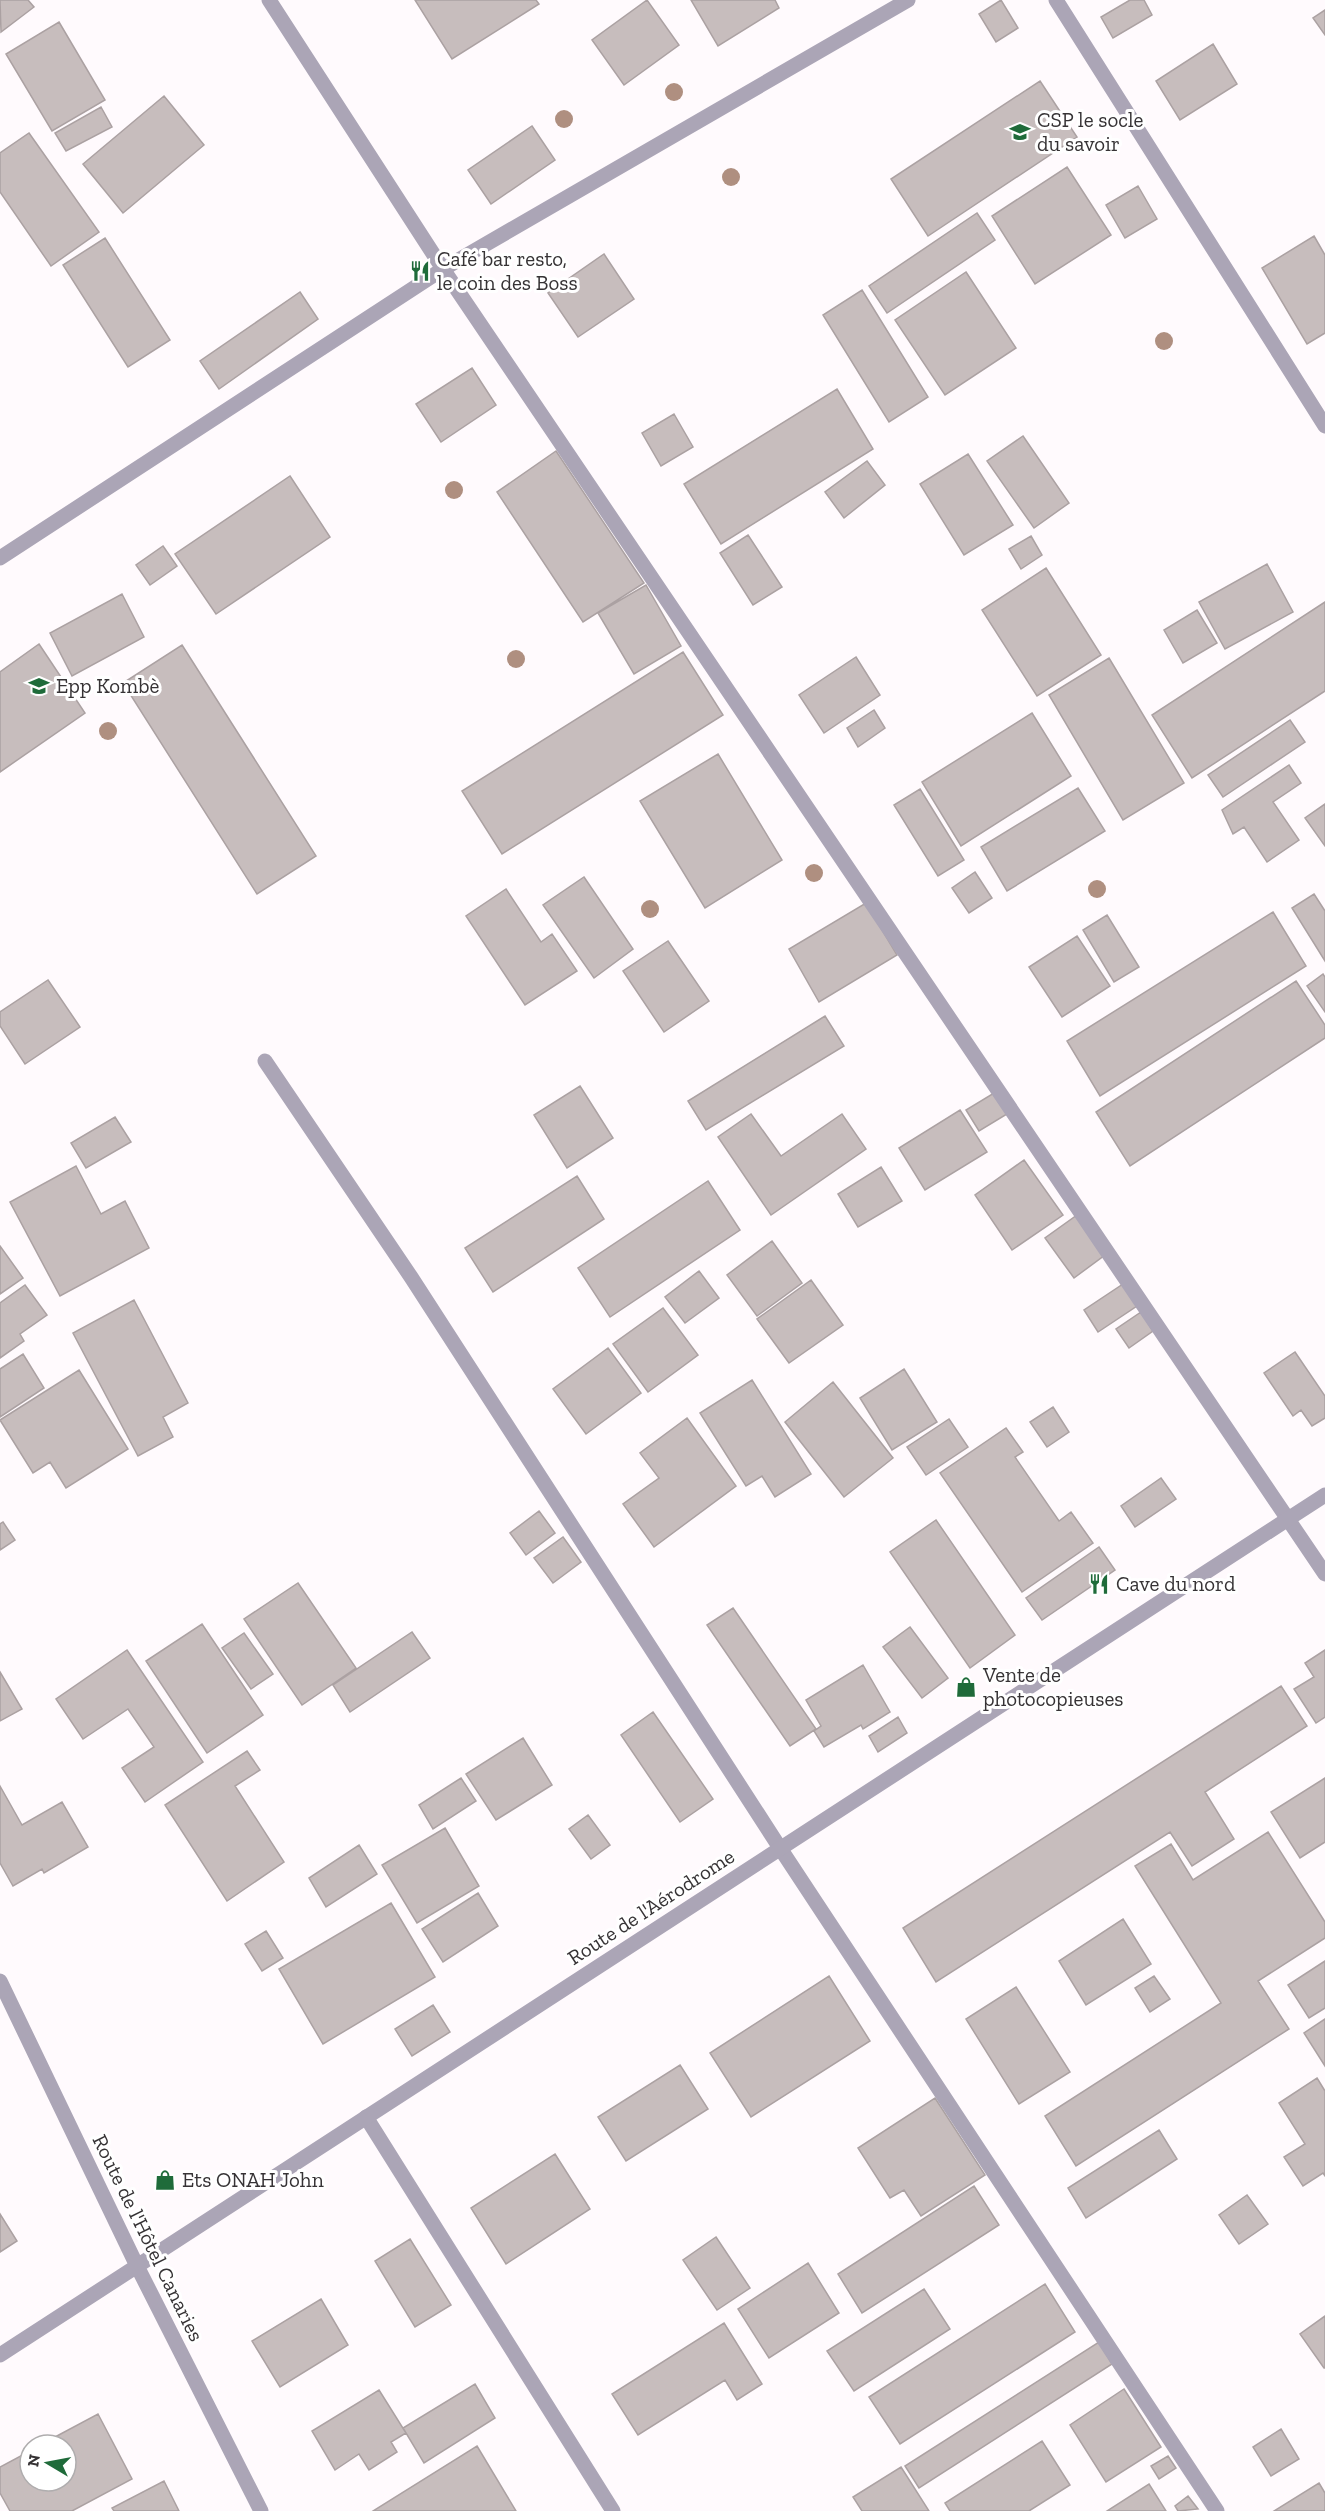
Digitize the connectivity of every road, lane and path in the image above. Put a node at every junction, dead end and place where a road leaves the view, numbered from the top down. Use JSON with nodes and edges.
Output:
{"nodes":[{"id":1,"x":269,"y":0,"type":"edge"},
{"id":2,"x":908,"y":0,"type":"edge"},
{"id":3,"x":1056,"y":0,"type":"edge"},
{"id":4,"x":443,"y":269,"type":"junction"},
{"id":5,"x":1325,"y":426,"type":"edge"},
{"id":6,"x":0,"y":558,"type":"edge"},
{"id":7,"x":265,"y":1061,"type":"dead end"},
{"id":8,"x":1325,"y":1495,"type":"edge"},
{"id":9,"x":1288,"y":1518,"type":"junction"},
{"id":10,"x":1325,"y":1574,"type":"edge"},
{"id":11,"x":780,"y":1848,"type":"junction"},
{"id":12,"x":0,"y":1981,"type":"edge"},
{"id":13,"x":366,"y":2117,"type":"junction"},
{"id":14,"x":137,"y":2266,"type":"junction"},
{"id":15,"x":0,"y":2355,"type":"edge"},
{"id":16,"x":261,"y":2511,"type":"edge"},
{"id":17,"x":613,"y":2511,"type":"edge"},
{"id":18,"x":1217,"y":2511,"type":"edge"}],
"edges":[{"from":1,"to":4,"type":"street"},
{"from":2,"to":4,"type":"street"},
{"from":3,"to":5,"type":"street"},
{"from":4,"to":6,"type":"street"},
{"from":4,"to":9,"type":"street"},
{"from":7,"to":11,"type":"street"},
{"from":8,"to":9,"type":"street","name":"Route de l'Aérodrome"},
{"from":9,"to":10,"type":"street"},
{"from":9,"to":11,"type":"street","name":"Route de l'Aérodrome"},
{"from":11,"to":13,"type":"street","name":"Route de l'Aérodrome"},
{"from":11,"to":18,"type":"street"},
{"from":12,"to":14,"type":"street","name":"Route de l'Hôtel Canaries"},
{"from":13,"to":14,"type":"street","name":"Route de l'Aérodrome"},
{"from":13,"to":17,"type":"street"},
{"from":14,"to":15,"type":"street","name":"Route de l'Aérodrome"},
{"from":14,"to":16,"type":"street","name":"Route de l'Hôtel Canaries"}]}
